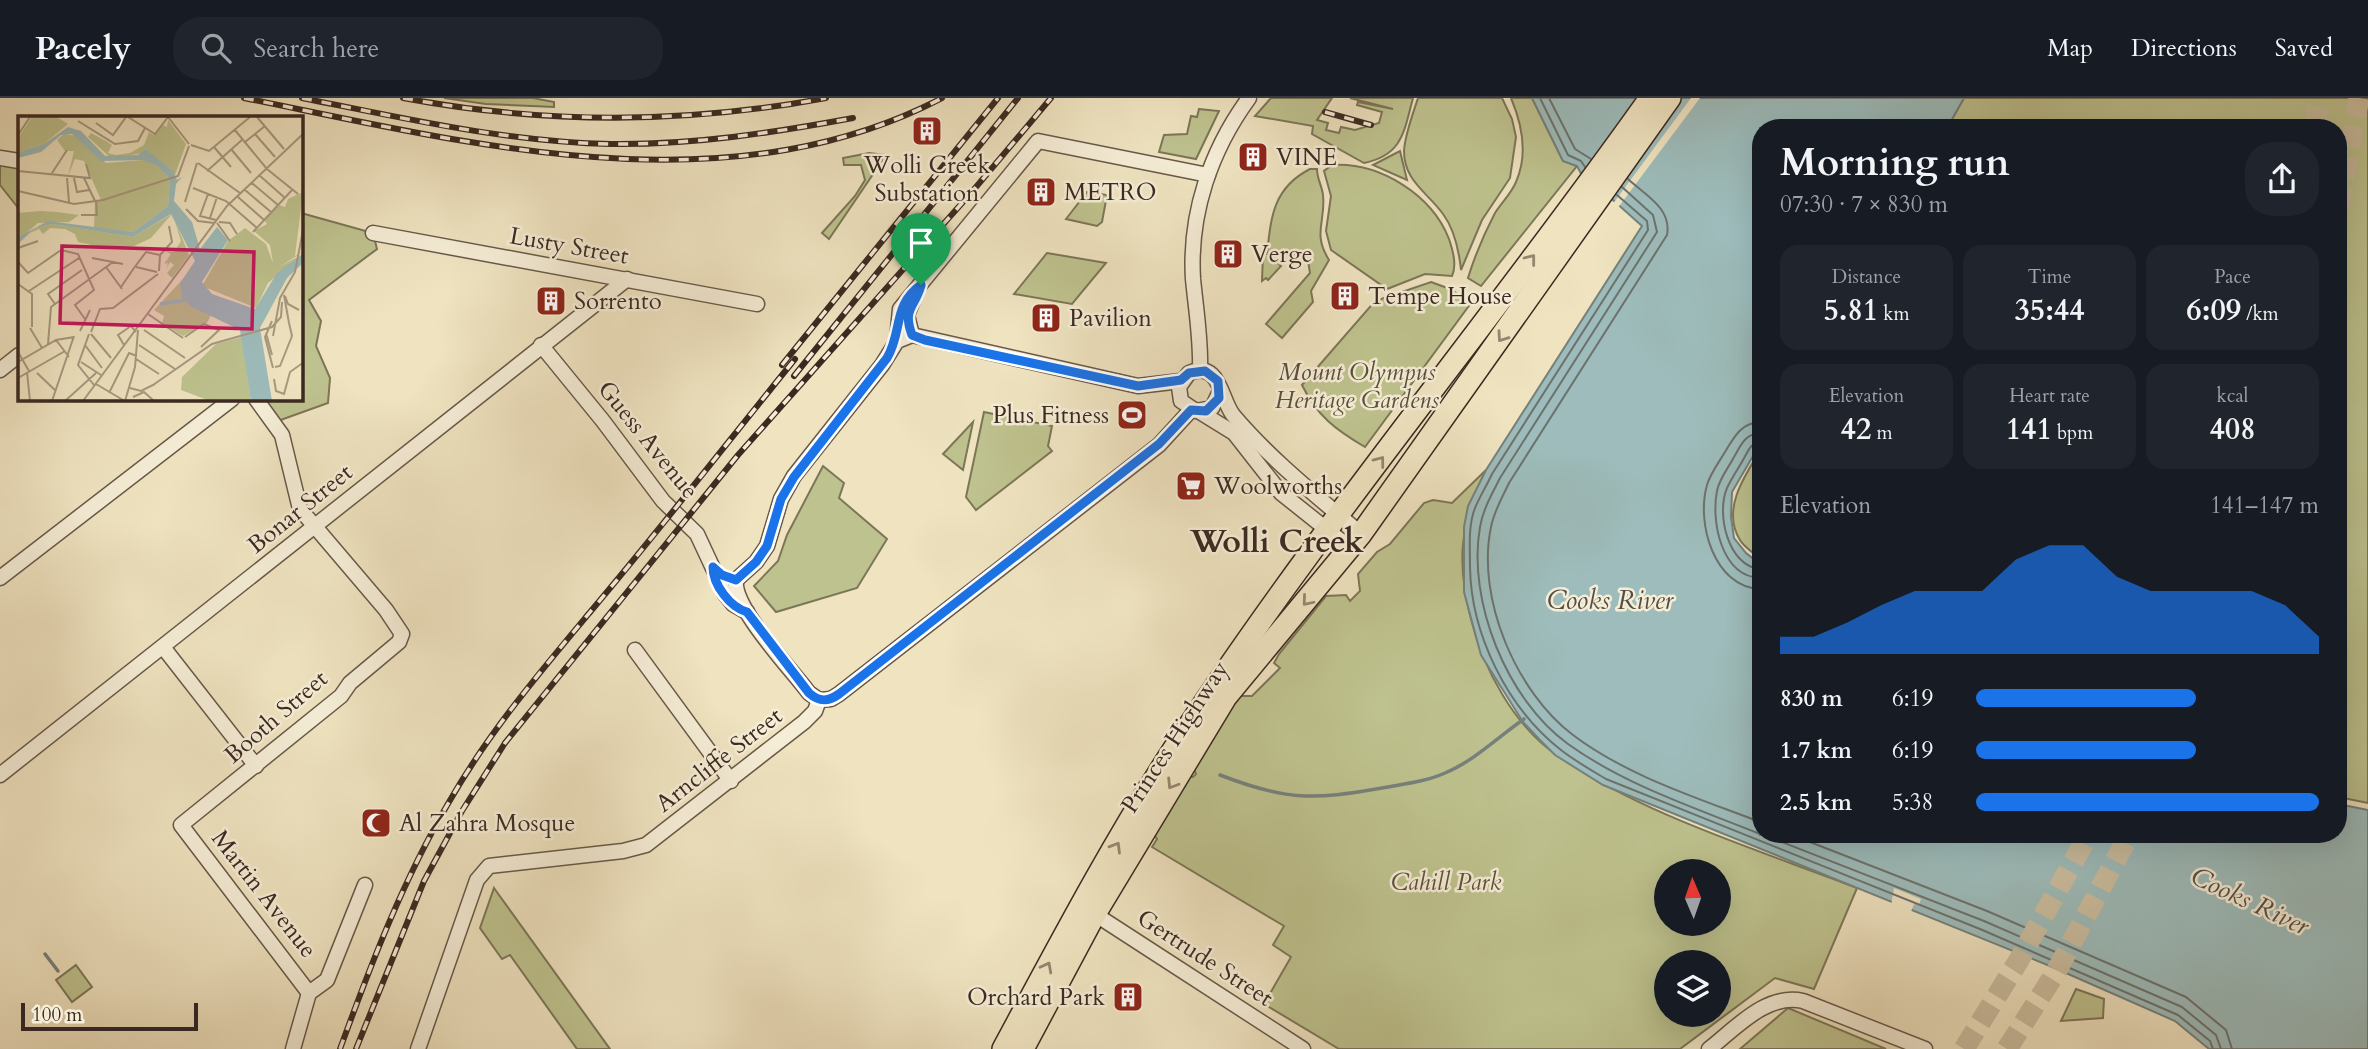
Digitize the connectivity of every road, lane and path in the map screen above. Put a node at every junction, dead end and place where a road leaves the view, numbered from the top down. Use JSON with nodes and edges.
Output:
{"nodes":[{"id":1,"x":1250,"y":98,"type":"edge"},
{"id":2,"x":1650,"y":98,"type":"edge"},
{"id":3,"x":1670,"y":98,"type":"edge"},
{"id":4,"x":0,"y":158,"type":"edge"},
{"id":5,"x":18,"y":161,"type":"edge"},
{"id":6,"x":1208,"y":175,"type":"junction"},
{"id":7,"x":1590,"y":195,"type":"junction"},
{"id":8,"x":373,"y":233,"type":"dead end"},
{"id":9,"x":627,"y":279,"type":"junction"},
{"id":10,"x":921,"y":285,"type":"junction"},
{"id":11,"x":757,"y":304,"type":"dead end"},
{"id":12,"x":912,"y":335,"type":"junction"},
{"id":13,"x":897,"y":341,"type":"junction"},
{"id":14,"x":541,"y":345,"type":"junction"},
{"id":15,"x":18,"y":356,"type":"edge"},
{"id":16,"x":0,"y":370,"type":"edge"},
{"id":17,"x":1200,"y":370,"type":"junction"},
{"id":18,"x":1181,"y":380,"type":"junction"},
{"id":19,"x":1220,"y":391,"type":"junction"},
{"id":20,"x":229,"y":401,"type":"edge"},
{"id":21,"x":257,"y":401,"type":"edge"},
{"id":22,"x":1196,"y":411,"type":"junction"},
{"id":23,"x":1334,"y":523,"type":"junction"},
{"id":24,"x":316,"y":526,"type":"junction"},
{"id":25,"x":1356,"y":541,"type":"junction"},
{"id":26,"x":713,"y":567,"type":"junction"},
{"id":27,"x":0,"y":578,"type":"edge"},
{"id":28,"x":736,"y":580,"type":"junction"},
{"id":29,"x":747,"y":612,"type":"junction"},
{"id":30,"x":163,"y":647,"type":"junction"},
{"id":31,"x":635,"y":650,"type":"dead end"},
{"id":32,"x":819,"y":700,"type":"junction"},
{"id":33,"x":256,"y":766,"type":"junction"},
{"id":34,"x":0,"y":775,"type":"edge"},
{"id":35,"x":731,"y":781,"type":"junction"},
{"id":36,"x":181,"y":825,"type":"joint"},
{"id":37,"x":365,"y":885,"type":"dead end"},
{"id":38,"x":1088,"y":910,"type":"junction"},
{"id":39,"x":309,"y":993,"type":"junction"},
{"id":40,"x":293,"y":1049,"type":"edge"},
{"id":41,"x":418,"y":1049,"type":"edge"},
{"id":42,"x":1003,"y":1049,"type":"edge"},
{"id":43,"x":1023,"y":1049,"type":"edge"},
{"id":44,"x":1303,"y":1049,"type":"edge"},
{"id":45,"x":1709,"y":1049,"type":"edge"},
{"id":46,"x":1925,"y":1049,"type":"edge"}],
"edges":[{"from":1,"to":6,"type":"street"},
{"from":2,"to":7,"type":"highway","name":"Princes Highway"},
{"from":3,"to":7,"type":"highway","name":"Princes Highway"},
{"from":4,"to":5,"type":"street"},
{"from":6,"to":10,"type":"street"},
{"from":6,"to":17,"type":"street"},
{"from":23,"to":7,"type":"highway","name":"Princes Highway","one_way":true},
{"from":7,"to":25,"type":"highway","name":"Princes Highway","one_way":true},
{"from":8,"to":9,"type":"street","name":"Lusty Street"},
{"from":9,"to":11,"type":"street","name":"Lusty Street"},
{"from":9,"to":14,"type":"street","name":"Bonar Street"},
{"from":10,"to":12,"type":"street"},
{"from":10,"to":13,"type":"street"},
{"from":12,"to":13,"type":"street"},
{"from":12,"to":18,"type":"street"},
{"from":13,"to":28,"type":"street"},
{"from":14,"to":24,"type":"street","name":"Bonar Street"},
{"from":14,"to":26,"type":"street","name":"Guess Avenue"},
{"from":15,"to":16,"type":"street"},
{"from":17,"to":18,"type":"street"},
{"from":17,"to":19,"type":"street"},
{"from":18,"to":22,"type":"street"},
{"from":19,"to":22,"type":"street"},
{"from":19,"to":23,"type":"street"},
{"from":20,"to":27,"type":"street"},
{"from":21,"to":24,"type":"street"},
{"from":22,"to":23,"type":"street"},
{"from":22,"to":32,"type":"street","name":"Arncliffe Street"},
{"from":23,"to":25,"type":"street"},
{"from":38,"to":23,"type":"highway","name":"Princes Highway","one_way":true},
{"from":24,"to":30,"type":"street","name":"Bonar Street"},
{"from":24,"to":33,"type":"street","name":"Booth Street"},
{"from":25,"to":38,"type":"highway","name":"Princes Highway","one_way":true},
{"from":26,"to":28,"type":"street"},
{"from":26,"to":29,"type":"street","name":"Guess Avenue"},
{"from":28,"to":29,"type":"street","name":"Guess Avenue"},
{"from":29,"to":32,"type":"street","name":"Guess Avenue"},
{"from":30,"to":33,"type":"street"},
{"from":30,"to":34,"type":"street","name":"Bonar Street"},
{"from":31,"to":35,"type":"street"},
{"from":32,"to":35,"type":"street","name":"Arncliffe Street"},
{"from":33,"to":36,"type":"street","name":"Booth Street"},
{"from":35,"to":41,"type":"street","name":"Arncliffe Street"},
{"from":36,"to":39,"type":"street","name":"Martin Avenue"},
{"from":37,"to":39,"type":"street"},
{"from":42,"to":38,"type":"highway","name":"Princes Highway","one_way":true},
{"from":38,"to":43,"type":"highway","name":"Princes Highway"},
{"from":38,"to":44,"type":"street","name":"Gertrude Street"},
{"from":39,"to":40,"type":"street"},
{"from":45,"to":46,"type":"street"}]}
